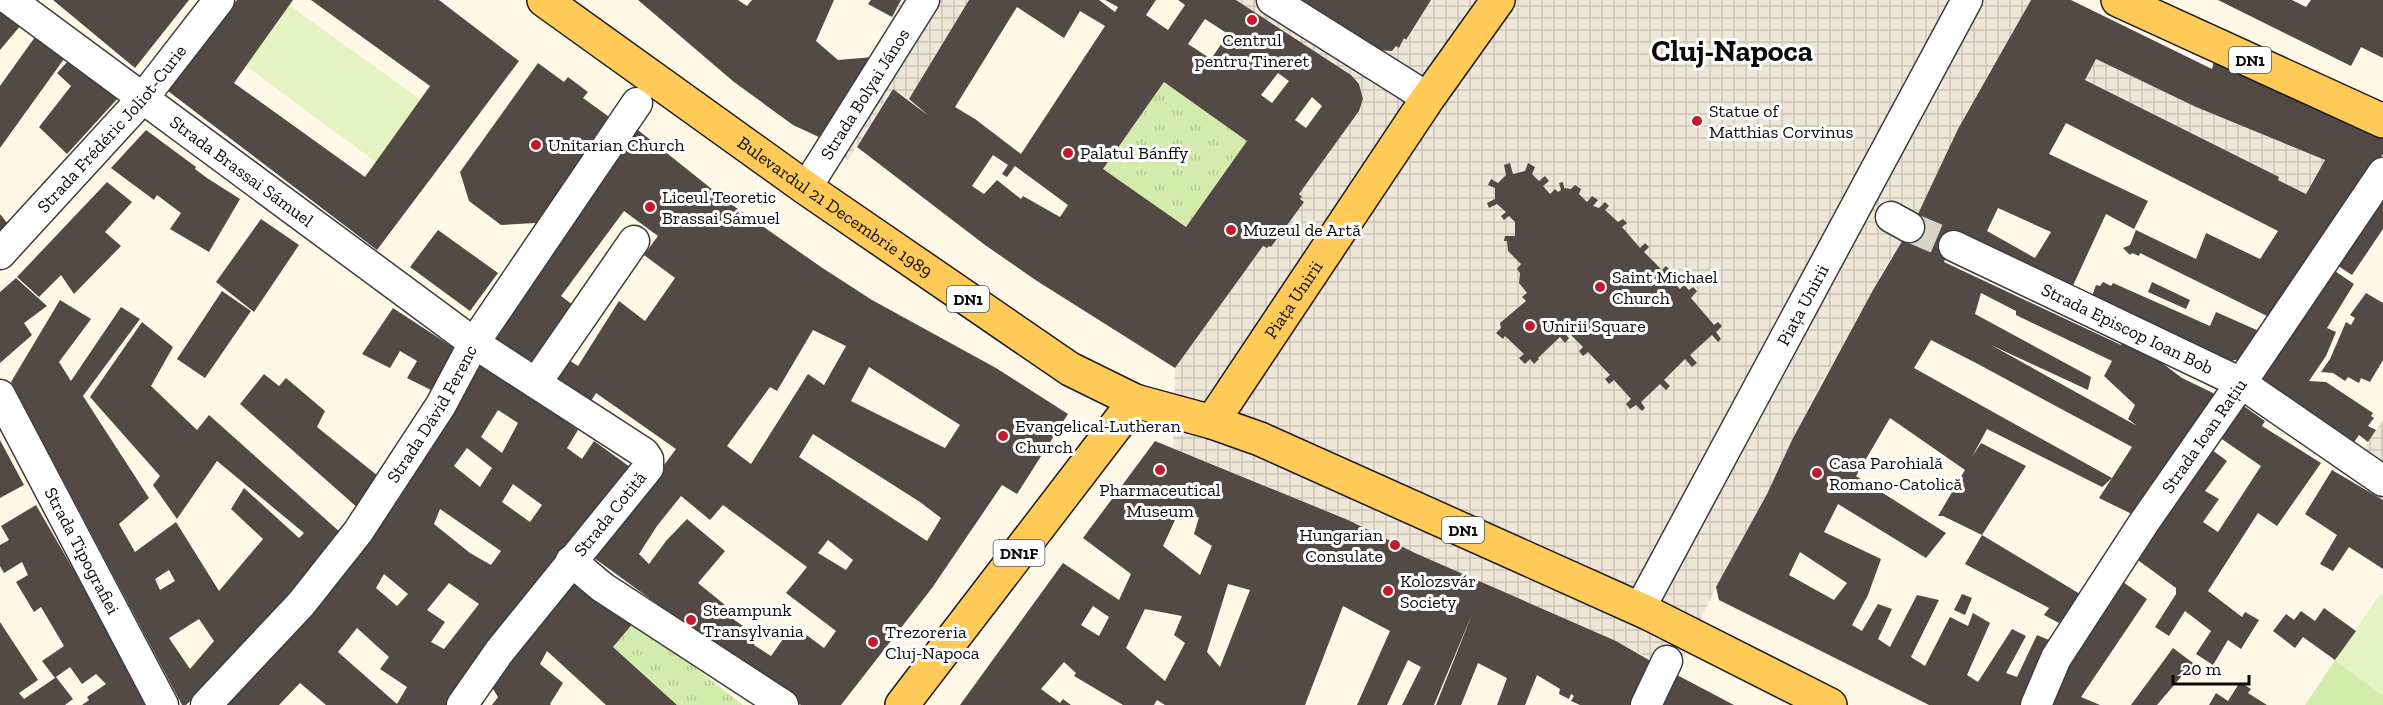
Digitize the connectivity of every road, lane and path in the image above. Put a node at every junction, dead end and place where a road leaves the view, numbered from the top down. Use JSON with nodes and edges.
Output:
{"nodes":[{"id":1,"x":10,"y":0,"type":"edge"},
{"id":2,"x":219,"y":0,"type":"edge"},
{"id":3,"x":544,"y":0,"type":"edge"},
{"id":4,"x":924,"y":0,"type":"edge"},
{"id":5,"x":1272,"y":0,"type":"edge"},
{"id":6,"x":1498,"y":0,"type":"edge"},
{"id":7,"x":1967,"y":0,"type":"edge"},
{"id":8,"x":2118,"y":0,"type":"edge"},
{"id":9,"x":143,"y":98,"type":"junction"},
{"id":10,"x":1428,"y":98,"type":"junction"},
{"id":11,"x":637,"y":103,"type":"dead end"},
{"id":12,"x":2383,"y":121,"type":"edge"},
{"id":13,"x":2383,"y":173,"type":"edge"},
{"id":14,"x":806,"y":188,"type":"junction"},
{"id":15,"x":634,"y":241,"type":"dead end"},
{"id":16,"x":1954,"y":246,"type":"tunnel mouth"},
{"id":17,"x":0,"y":254,"type":"edge"},
{"id":18,"x":474,"y":343,"type":"junction"},
{"id":19,"x":536,"y":383,"type":"junction"},
{"id":20,"x":2241,"y":383,"type":"junction"},
{"id":21,"x":0,"y":395,"type":"edge"},
{"id":22,"x":1135,"y":401,"type":"junction"},
{"id":23,"x":1212,"y":422,"type":"junction"},
{"id":24,"x":2383,"y":481,"type":"edge"},
{"id":25,"x":571,"y":561,"type":"junction"},
{"id":26,"x":1644,"y":612,"type":"junction"},
{"id":27,"x":1668,"y":661,"type":"dead end"},
{"id":28,"x":163,"y":705,"type":"edge"},
{"id":29,"x":206,"y":705,"type":"edge"},
{"id":30,"x":462,"y":705,"type":"edge"},
{"id":31,"x":783,"y":705,"type":"edge"},
{"id":32,"x":902,"y":705,"type":"edge"},
{"id":33,"x":1646,"y":705,"type":"edge"},
{"id":34,"x":1830,"y":705,"type":"edge"},
{"id":35,"x":2036,"y":705,"type":"edge"}],
"edges":[{"from":1,"to":9,"type":"street","name":"Strada Brassai Sámuel"},
{"from":2,"to":9,"type":"street","name":"Strada Frédéric Joliot-Curie"},
{"from":3,"to":14,"type":"main road","name":"Bulevardul 21 Decembrie 1989","number":"DN1"},
{"from":4,"to":14,"type":"street","name":"Strada Bolyai János"},
{"from":5,"to":10,"type":"street"},
{"from":6,"to":10,"type":"main road","name":"Piața Unirii"},
{"from":7,"to":26,"type":"street","name":"Piața Unirii"},
{"from":8,"to":12,"type":"main road","number":"DN1"},
{"from":9,"to":17,"type":"street","name":"Strada Frédéric Joliot-Curie"},
{"from":9,"to":18,"type":"street","name":"Strada Brassai Sámuel"},
{"from":10,"to":23,"type":"main road","name":"Piața Unirii"},
{"from":11,"to":18,"type":"street","name":"Strada Dávid Ferenc"},
{"from":13,"to":20,"type":"street","name":"Strada Ioan Rațiu"},
{"from":14,"to":22,"type":"main road","name":"Bulevardul 21 Decembrie 1989","number":"DN1"},
{"from":15,"to":19,"type":"street"},
{"from":16,"to":20,"type":"street","name":"Strada Episcop Ioan Bob"},
{"from":18,"to":19,"type":"street","name":"Strada Cotită"},
{"from":18,"to":29,"type":"street","name":"Strada Dávid Ferenc"},
{"from":19,"to":25,"type":"street","name":"Strada Cotită"},
{"from":20,"to":24,"type":"street","name":"Strada Episcop Ioan Bob"},
{"from":20,"to":35,"type":"street","name":"Strada Ioan Rațiu"},
{"from":21,"to":28,"type":"street","name":"Strada Tipografiei"},
{"from":22,"to":23,"type":"main road","number":"DN1"},
{"from":22,"to":32,"type":"main road","number":"DN1F"},
{"from":23,"to":26,"type":"main road","number":"DN1"},
{"from":25,"to":30,"type":"street","name":"Strada Cotită"},
{"from":25,"to":31,"type":"street"},
{"from":26,"to":34,"type":"main road","number":"DN1"},
{"from":27,"to":33,"type":"street"}]}
